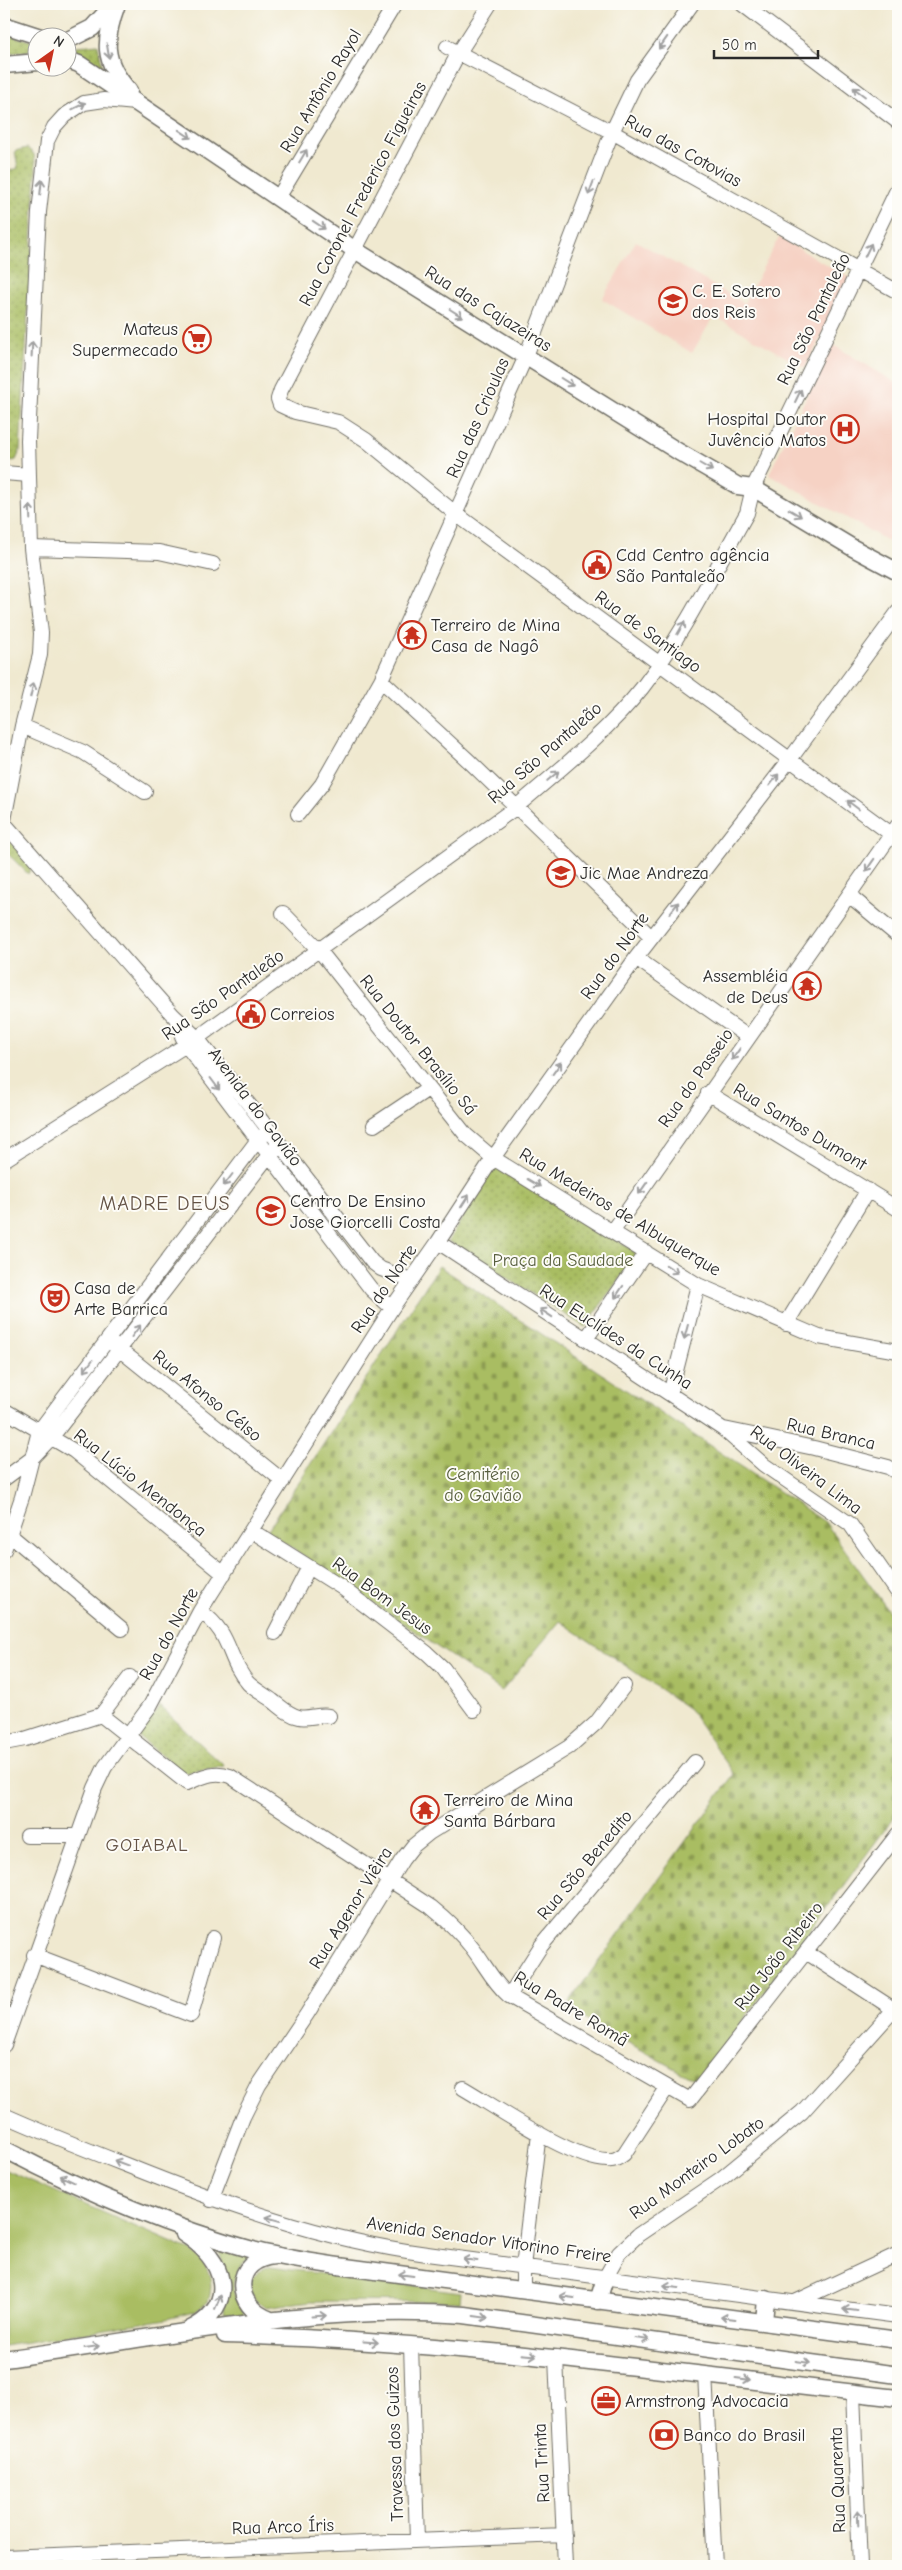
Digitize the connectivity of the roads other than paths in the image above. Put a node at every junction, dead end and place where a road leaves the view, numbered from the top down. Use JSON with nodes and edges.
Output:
{"nodes":[{"id":1,"x":116,"y":4,"type":"edge"},
{"id":2,"x":490,"y":4,"type":"edge"},
{"id":3,"x":692,"y":4,"type":"edge"},
{"id":4,"x":742,"y":4,"type":"edge"},
{"id":5,"x":389,"y":6,"type":"edge"},
{"id":6,"x":4,"y":25,"type":"edge"},
{"id":7,"x":28,"y":33,"type":"edge"},
{"id":8,"x":78,"y":35,"type":"edge"},
{"id":9,"x":453,"y":50,"type":"junction"},
{"id":10,"x":28,"y":63,"type":"edge"},
{"id":11,"x":78,"y":64,"type":"edge"},
{"id":12,"x":4,"y":65,"type":"edge"},
{"id":13,"x":148,"y":108,"type":"junction"},
{"id":14,"x":898,"y":122,"type":"edge"},
{"id":15,"x":612,"y":132,"type":"junction"},
{"id":16,"x":898,"y":188,"type":"edge"},
{"id":17,"x":278,"y":198,"type":"junction"},
{"id":18,"x":355,"y":250,"type":"junction"},
{"id":19,"x":859,"y":270,"type":"junction"},
{"id":20,"x":898,"y":292,"type":"edge"},
{"id":21,"x":526,"y":356,"type":"junction"},
{"id":22,"x":280,"y":405,"type":"joint"},
{"id":23,"x":4,"y":473,"type":"edge"},
{"id":24,"x":29,"y":475,"type":"junction"},
{"id":25,"x":754,"y":488,"type":"junction"},
{"id":26,"x":456,"y":514,"type":"junction"},
{"id":27,"x":32,"y":548,"type":"junction"},
{"id":28,"x":213,"y":564,"type":"dead end"},
{"id":29,"x":898,"y":572,"type":"edge"},
{"id":30,"x":898,"y":612,"type":"edge"},
{"id":31,"x":660,"y":664,"type":"junction"},
{"id":32,"x":381,"y":680,"type":"junction"},
{"id":33,"x":22,"y":726,"type":"junction"},
{"id":34,"x":791,"y":758,"type":"junction"},
{"id":35,"x":7,"y":788,"type":"edge"},
{"id":36,"x":145,"y":792,"type":"dead end"},
{"id":37,"x":516,"y":808,"type":"junction"},
{"id":38,"x":298,"y":814,"type":"dead end"},
{"id":39,"x":4,"y":821,"type":"edge"},
{"id":40,"x":896,"y":833,"type":"edge"},
{"id":41,"x":849,"y":895,"type":"junction"},
{"id":42,"x":283,"y":913,"type":"dead end"},
{"id":43,"x":898,"y":936,"type":"edge"},
{"id":44,"x":651,"y":937,"type":"junction"},
{"id":45,"x":318,"y":950,"type":"junction"},
{"id":46,"x":636,"y":958,"type":"junction"},
{"id":47,"x":748,"y":1037,"type":"junction"},
{"id":48,"x":191,"y":1041,"type":"junction"},
{"id":49,"x":428,"y":1089,"type":"junction"},
{"id":50,"x":708,"y":1093,"type":"junction"},
{"id":51,"x":374,"y":1125,"type":"dead end"},
{"id":52,"x":268,"y":1131,"type":"junction"},
{"id":53,"x":257,"y":1141,"type":"junction"},
{"id":54,"x":280,"y":1146,"type":"junction"},
{"id":55,"x":269,"y":1155,"type":"junction"},
{"id":56,"x":493,"y":1158,"type":"junction"},
{"id":57,"x":4,"y":1160,"type":"edge"},
{"id":58,"x":868,"y":1190,"type":"junction"},
{"id":59,"x":898,"y":1209,"type":"edge"},
{"id":60,"x":202,"y":1215,"type":"junction"},
{"id":61,"x":216,"y":1225,"type":"junction"},
{"id":62,"x":613,"y":1231,"type":"junction"},
{"id":63,"x":438,"y":1242,"type":"junction"},
{"id":64,"x":358,"y":1244,"type":"junction"},
{"id":65,"x":646,"y":1252,"type":"junction"},
{"id":66,"x":345,"y":1255,"type":"junction"},
{"id":67,"x":154,"y":1278,"type":"junction"},
{"id":68,"x":411,"y":1280,"type":"junction"},
{"id":69,"x":698,"y":1285,"type":"junction"},
{"id":70,"x":168,"y":1289,"type":"junction"},
{"id":71,"x":392,"y":1308,"type":"junction"},
{"id":72,"x":786,"y":1324,"type":"junction"},
{"id":73,"x":586,"y":1339,"type":"junction"},
{"id":74,"x":107,"y":1340,"type":"junction"},
{"id":75,"x":121,"y":1351,"type":"junction"},
{"id":76,"x":898,"y":1351,"type":"edge"},
{"id":77,"x":670,"y":1394,"type":"junction"},
{"id":78,"x":4,"y":1410,"type":"edge"},
{"id":79,"x":723,"y":1429,"type":"junction"},
{"id":80,"x":39,"y":1431,"type":"junction"},
{"id":81,"x":51,"y":1438,"type":"junction"},
{"id":82,"x":31,"y":1459,"type":"junction"},
{"id":83,"x":898,"y":1473,"type":"edge"},
{"id":84,"x":4,"y":1479,"type":"edge"},
{"id":85,"x":283,"y":1481,"type":"junction"},
{"id":86,"x":252,"y":1531,"type":"junction"},
{"id":87,"x":10,"y":1535,"type":"junction"},
{"id":88,"x":4,"y":1550,"type":"edge"},
{"id":89,"x":309,"y":1567,"type":"junction"},
{"id":90,"x":224,"y":1574,"type":"junction"},
{"id":91,"x":898,"y":1593,"type":"edge"},
{"id":92,"x":200,"y":1611,"type":"junction"},
{"id":93,"x":122,"y":1629,"type":"dead end"},
{"id":94,"x":276,"y":1633,"type":"dead end"},
{"id":95,"x":130,"y":1677,"type":"dead end"},
{"id":96,"x":624,"y":1686,"type":"dead end"},
{"id":97,"x":474,"y":1710,"type":"dead end"},
{"id":98,"x":101,"y":1715,"type":"junction"},
{"id":99,"x":329,"y":1716,"type":"dead end"},
{"id":100,"x":127,"y":1737,"type":"junction"},
{"id":101,"x":4,"y":1742,"type":"edge"},
{"id":102,"x":695,"y":1762,"type":"dead end"},
{"id":103,"x":898,"y":1834,"type":"edge"},
{"id":104,"x":26,"y":1836,"type":"dead end"},
{"id":105,"x":76,"y":1836,"type":"junction"},
{"id":106,"x":389,"y":1880,"type":"junction"},
{"id":107,"x":213,"y":1938,"type":"dead end"},
{"id":108,"x":806,"y":1952,"type":"junction"},
{"id":109,"x":34,"y":1955,"type":"junction"},
{"id":110,"x":509,"y":1996,"type":"junction"},
{"id":111,"x":896,"y":2009,"type":"edge"},
{"id":112,"x":4,"y":2046,"type":"edge"},
{"id":113,"x":463,"y":2088,"type":"dead end"},
{"id":114,"x":667,"y":2088,"type":"junction"},
{"id":115,"x":690,"y":2100,"type":"joint"},
{"id":116,"x":4,"y":2115,"type":"edge"},
{"id":117,"x":539,"y":2132,"type":"junction"},
{"id":118,"x":4,"y":2149,"type":"edge"},
{"id":119,"x":211,"y":2200,"type":"junction"},
{"id":120,"x":143,"y":2214,"type":"junction"},
{"id":121,"x":898,"y":2254,"type":"edge"},
{"id":122,"x":277,"y":2256,"type":"junction"},
{"id":123,"x":522,"y":2267,"type":"junction"},
{"id":124,"x":605,"y":2278,"type":"junction"},
{"id":125,"x":523,"y":2291,"type":"junction"},
{"id":126,"x":766,"y":2299,"type":"junction"},
{"id":127,"x":598,"y":2301,"type":"junction"},
{"id":128,"x":795,"y":2303,"type":"junction"},
{"id":129,"x":898,"y":2316,"type":"edge"},
{"id":130,"x":270,"y":2320,"type":"junction"},
{"id":131,"x":764,"y":2322,"type":"junction"},
{"id":132,"x":183,"y":2333,"type":"junction"},
{"id":133,"x":898,"y":2340,"type":"edge"},
{"id":134,"x":411,"y":2345,"type":"junction"},
{"id":135,"x":705,"y":2348,"type":"junction"},
{"id":136,"x":44,"y":2354,"type":"junction"},
{"id":137,"x":556,"y":2357,"type":"junction"},
{"id":138,"x":4,"y":2359,"type":"edge"},
{"id":139,"x":4,"y":2363,"type":"edge"},
{"id":140,"x":705,"y":2374,"type":"junction"},
{"id":141,"x":898,"y":2375,"type":"edge"},
{"id":142,"x":853,"y":2393,"type":"junction"},
{"id":143,"x":898,"y":2398,"type":"edge"},
{"id":144,"x":564,"y":2536,"type":"junction"},
{"id":145,"x":417,"y":2541,"type":"junction"},
{"id":146,"x":4,"y":2557,"type":"edge"},
{"id":147,"x":565,"y":2566,"type":"edge"},
{"id":148,"x":715,"y":2566,"type":"edge"},
{"id":149,"x":860,"y":2566,"type":"edge"}],
"edges":[{"from":1,"to":8,"type":"main road"},
{"from":1,"to":13,"type":"main road","one_way":true},
{"from":2,"to":9,"type":"street","name":"Rua Coronel Frederico Figueiras"},
{"from":3,"to":15,"type":"street","name":"Rua das Crioulas","one_way":true},
{"from":14,"to":4,"type":"street","one_way":true},
{"from":17,"to":5,"type":"street","name":"Rua Antônio Rayol","one_way":true},
{"from":6,"to":7,"type":"main road"},
{"from":9,"to":15,"type":"street","name":"Rua das Cotovias"},
{"from":9,"to":18,"type":"street","name":"Rua Coronel Frederico Figueiras"},
{"from":10,"to":12,"type":"main road"},
{"from":11,"to":13,"type":"main road","name":"Rua das Cajazeiras"},
{"from":13,"to":17,"type":"main road","name":"Rua das Cajazeiras","one_way":true},
{"from":24,"to":13,"type":"street","one_way":true},
{"from":15,"to":19,"type":"street","name":"Rua das Cotovias"},
{"from":15,"to":21,"type":"street","name":"Rua das Crioulas","one_way":true},
{"from":19,"to":16,"type":"street","name":"Rua São Pantaleão","one_way":true},
{"from":17,"to":18,"type":"main road","name":"Rua das Cajazeiras","one_way":true},
{"from":18,"to":21,"type":"main road","name":"Rua das Cajazeiras","one_way":true},
{"from":18,"to":22,"type":"street","name":"Rua Coronel Frederico Figueiras"},
{"from":19,"to":20,"type":"street","name":"Rua das Cotovias"},
{"from":25,"to":19,"type":"street","name":"Rua São Pantaleão","one_way":true},
{"from":21,"to":25,"type":"main road","name":"Rua das Cajazeiras","one_way":true},
{"from":21,"to":26,"type":"street","name":"Rua das Crioulas"},
{"from":22,"to":26,"type":"street","name":"Rua de Santiago"},
{"from":23,"to":24,"type":"street"},
{"from":27,"to":24,"type":"street","one_way":true},
{"from":25,"to":29,"type":"main road","name":"Rua das Cajazeiras","one_way":true},
{"from":31,"to":25,"type":"street","name":"Rua São Pantaleão","one_way":true},
{"from":26,"to":31,"type":"street","name":"Rua de Santiago"},
{"from":26,"to":32,"type":"street","name":"Rua das Crioulas"},
{"from":27,"to":28,"type":"street"},
{"from":33,"to":27,"type":"street","one_way":true},
{"from":30,"to":34,"type":"street","name":"Rua do Norte"},
{"from":31,"to":34,"type":"street","name":"Rua de Santiago"},
{"from":37,"to":31,"type":"street","name":"Rua São Pantaleão","one_way":true},
{"from":32,"to":37,"type":"street"},
{"from":32,"to":38,"type":"street","name":"Rua das Crioulas"},
{"from":33,"to":35,"type":"street"},
{"from":33,"to":36,"type":"street"},
{"from":40,"to":34,"type":"street","name":"Rua de Santiago","one_way":true},
{"from":44,"to":34,"type":"street","name":"Rua do Norte","one_way":true},
{"from":35,"to":39,"type":"street"},
{"from":37,"to":44,"type":"street"},
{"from":37,"to":45,"type":"street","name":"Rua São Pantaleão"},
{"from":39,"to":48,"type":"street","name":"Avenida do Gavião"},
{"from":40,"to":41,"type":"street","name":"Rua do Passeio","one_way":true},
{"from":41,"to":43,"type":"street"},
{"from":41,"to":47,"type":"street","name":"Rua do Passeio"},
{"from":42,"to":45,"type":"street","name":"Rua Doutor Brasílio Sá"},
{"from":44,"to":46,"type":"street","name":"Rua do Norte"},
{"from":45,"to":48,"type":"street","name":"Rua São Pantaleão"},
{"from":45,"to":49,"type":"street","name":"Rua Doutor Brasílio Sá"},
{"from":46,"to":47,"type":"street"},
{"from":56,"to":46,"type":"street","name":"Rua do Norte","one_way":true},
{"from":47,"to":50,"type":"street","name":"Rua do Passeio","one_way":true},
{"from":48,"to":52,"type":"street","name":"Avenida do Gavião"},
{"from":48,"to":53,"type":"street","name":"Avenida do Gavião","one_way":true},
{"from":48,"to":57,"type":"street","name":"Rua São Pantaleão"},
{"from":49,"to":51,"type":"street"},
{"from":49,"to":56,"type":"street","name":"Rua Doutor Brasílio Sá"},
{"from":50,"to":58,"type":"street","name":"Rua Santos Dumont"},
{"from":50,"to":62,"type":"street","name":"Rua do Passeio","one_way":true},
{"from":52,"to":53,"type":"street"},
{"from":52,"to":54,"type":"street","name":"Avenida do Gavião"},
{"from":53,"to":55,"type":"street","name":"Avenida do Gavião"},
{"from":53,"to":60,"type":"street","one_way":true},
{"from":54,"to":55,"type":"street"},
{"from":54,"to":64,"type":"street","name":"Avenida do Gavião"},
{"from":55,"to":61,"type":"street"},
{"from":55,"to":66,"type":"street","name":"Avenida do Gavião"},
{"from":56,"to":62,"type":"street","name":"Rua Medeiros de Albuquerque","one_way":true},
{"from":63,"to":56,"type":"street","name":"Rua do Norte","one_way":true},
{"from":58,"to":59,"type":"street","name":"Rua Santos Dumont"},
{"from":58,"to":72,"type":"street"},
{"from":60,"to":61,"type":"street"},
{"from":60,"to":67,"type":"street"},
{"from":61,"to":70,"type":"street"},
{"from":62,"to":65,"type":"street","name":"Rua Medeiros de Albuquerque"},
{"from":63,"to":68,"type":"street","name":"Rua do Norte"},
{"from":73,"to":63,"type":"street","name":"Rua Euclídes da Cunha","one_way":true},
{"from":64,"to":66,"type":"street"},
{"from":64,"to":68,"type":"street","name":"Avenida do Gavião"},
{"from":65,"to":69,"type":"street","name":"Rua Medeiros de Albuquerque","one_way":true},
{"from":65,"to":73,"type":"street","one_way":true},
{"from":66,"to":71,"type":"street","name":"Avenida do Gavião"},
{"from":67,"to":70,"type":"street"},
{"from":67,"to":74,"type":"street"},
{"from":68,"to":71,"type":"street","name":"Rua do Norte"},
{"from":69,"to":72,"type":"street","name":"Rua Medeiros de Albuquerque"},
{"from":69,"to":77,"type":"street","one_way":true},
{"from":75,"to":70,"type":"street","one_way":true},
{"from":71,"to":85,"type":"street","name":"Rua do Norte"},
{"from":72,"to":76,"type":"street","name":"Rua Medeiros de Albuquerque"},
{"from":73,"to":77,"type":"street","name":"Rua Euclídes da Cunha"},
{"from":74,"to":75,"type":"street","name":"Rua Afonso Célso"},
{"from":74,"to":80,"type":"street","one_way":true},
{"from":75,"to":81,"type":"street"},
{"from":75,"to":85,"type":"street","name":"Rua Afonso Célso"},
{"from":77,"to":79,"type":"street","name":"Rua Euclídes da Cunha"},
{"from":78,"to":80,"type":"street","name":"Rua Lúcio Mendonça"},
{"from":79,"to":83,"type":"street","name":"Rua Branca"},
{"from":79,"to":91,"type":"street","name":"Rua Oliveira Lima"},
{"from":80,"to":81,"type":"street","name":"Rua Lúcio Mendonça"},
{"from":80,"to":82,"type":"street"},
{"from":81,"to":82,"type":"street"},
{"from":81,"to":90,"type":"street","name":"Rua Lúcio Mendonça"},
{"from":82,"to":84,"type":"street"},
{"from":82,"to":87,"type":"street"},
{"from":85,"to":86,"type":"street","name":"Rua do Norte"},
{"from":86,"to":89,"type":"street","name":"Rua Bom Jesus"},
{"from":86,"to":90,"type":"street","name":"Rua do Norte"},
{"from":87,"to":88,"type":"street"},
{"from":87,"to":93,"type":"street"},
{"from":89,"to":94,"type":"street"},
{"from":89,"to":97,"type":"street","name":"Rua Bom Jesus"},
{"from":90,"to":92,"type":"street","name":"Rua do Norte"},
{"from":92,"to":99,"type":"street"},
{"from":92,"to":100,"type":"street","name":"Rua do Norte"},
{"from":95,"to":98,"type":"street"},
{"from":96,"to":106,"type":"street","name":"Rua Agenor Viêira"},
{"from":98,"to":100,"type":"street"},
{"from":98,"to":101,"type":"street"},
{"from":100,"to":105,"type":"street","name":"Rua do Norte"},
{"from":100,"to":106,"type":"street","name":"Rua Padre Romã"},
{"from":102,"to":110,"type":"street","name":"Rua São Benedito"},
{"from":103,"to":108,"type":"street","name":"Rua João Ribeiro"},
{"from":104,"to":105,"type":"street"},
{"from":105,"to":109,"type":"street","name":"Rua do Norte"},
{"from":106,"to":110,"type":"street","name":"Rua Padre Romã"},
{"from":106,"to":119,"type":"street","name":"Rua Agenor Viêira"},
{"from":107,"to":109,"type":"street"},
{"from":108,"to":111,"type":"street"},
{"from":108,"to":115,"type":"street","name":"Rua João Ribeiro"},
{"from":109,"to":112,"type":"street","name":"Rua do Norte"},
{"from":110,"to":114,"type":"street","name":"Rua Padre Romã"},
{"from":111,"to":124,"type":"street","name":"Rua Monteiro Lobato"},
{"from":113,"to":117,"type":"street"},
{"from":114,"to":115,"type":"street","name":"Rua Padre Romã"},
{"from":114,"to":117,"type":"street"},
{"from":119,"to":116,"type":"street","name":"Avenida Senador Vitorino Freire","one_way":true},
{"from":117,"to":123,"type":"street"},
{"from":120,"to":118,"type":"main road","one_way":true},
{"from":123,"to":119,"type":"street","name":"Avenida Senador Vitorino Freire","one_way":true},
{"from":120,"to":122,"type":"main road"},
{"from":132,"to":120,"type":"main road","one_way":true},
{"from":121,"to":128,"type":"street"},
{"from":125,"to":122,"type":"main road","one_way":true},
{"from":122,"to":130,"type":"main road"},
{"from":123,"to":124,"type":"street","name":"Avenida Senador Vitorino Freire"},
{"from":123,"to":125,"type":"street"},
{"from":126,"to":124,"type":"street","name":"Avenida Senador Vitorino Freire","one_way":true},
{"from":124,"to":127,"type":"main road"},
{"from":127,"to":125,"type":"main road","one_way":true},
{"from":126,"to":128,"type":"street","name":"Avenida Senador Vitorino Freire"},
{"from":126,"to":131,"type":"main road"},
{"from":131,"to":127,"type":"main road","one_way":true},
{"from":129,"to":128,"type":"street","name":"Avenida Senador Vitorino Freire","one_way":true},
{"from":130,"to":132,"type":"main road"},
{"from":130,"to":135,"type":"main road","one_way":true},
{"from":131,"to":133,"type":"main road"},
{"from":132,"to":134,"type":"main road","one_way":true},
{"from":136,"to":132,"type":"main road","one_way":true},
{"from":134,"to":137,"type":"main road","one_way":true},
{"from":134,"to":145,"type":"street","name":"Travessa dos Guizos"},
{"from":135,"to":140,"type":"main road"},
{"from":135,"to":141,"type":"main road","one_way":true},
{"from":136,"to":138,"type":"main road"},
{"from":136,"to":139,"type":"main road"},
{"from":137,"to":140,"type":"main road"},
{"from":137,"to":144,"type":"street","name":"Rua Trinta"},
{"from":140,"to":142,"type":"main road","one_way":true},
{"from":140,"to":148,"type":"street"},
{"from":142,"to":143,"type":"main road"},
{"from":149,"to":142,"type":"street","name":"Rua Quarenta","one_way":true},
{"from":144,"to":145,"type":"street","name":"Rua Arco Íris"},
{"from":144,"to":147,"type":"street","name":"Rua Trinta"},
{"from":145,"to":146,"type":"street","name":"Rua Arco Íris"}]}
